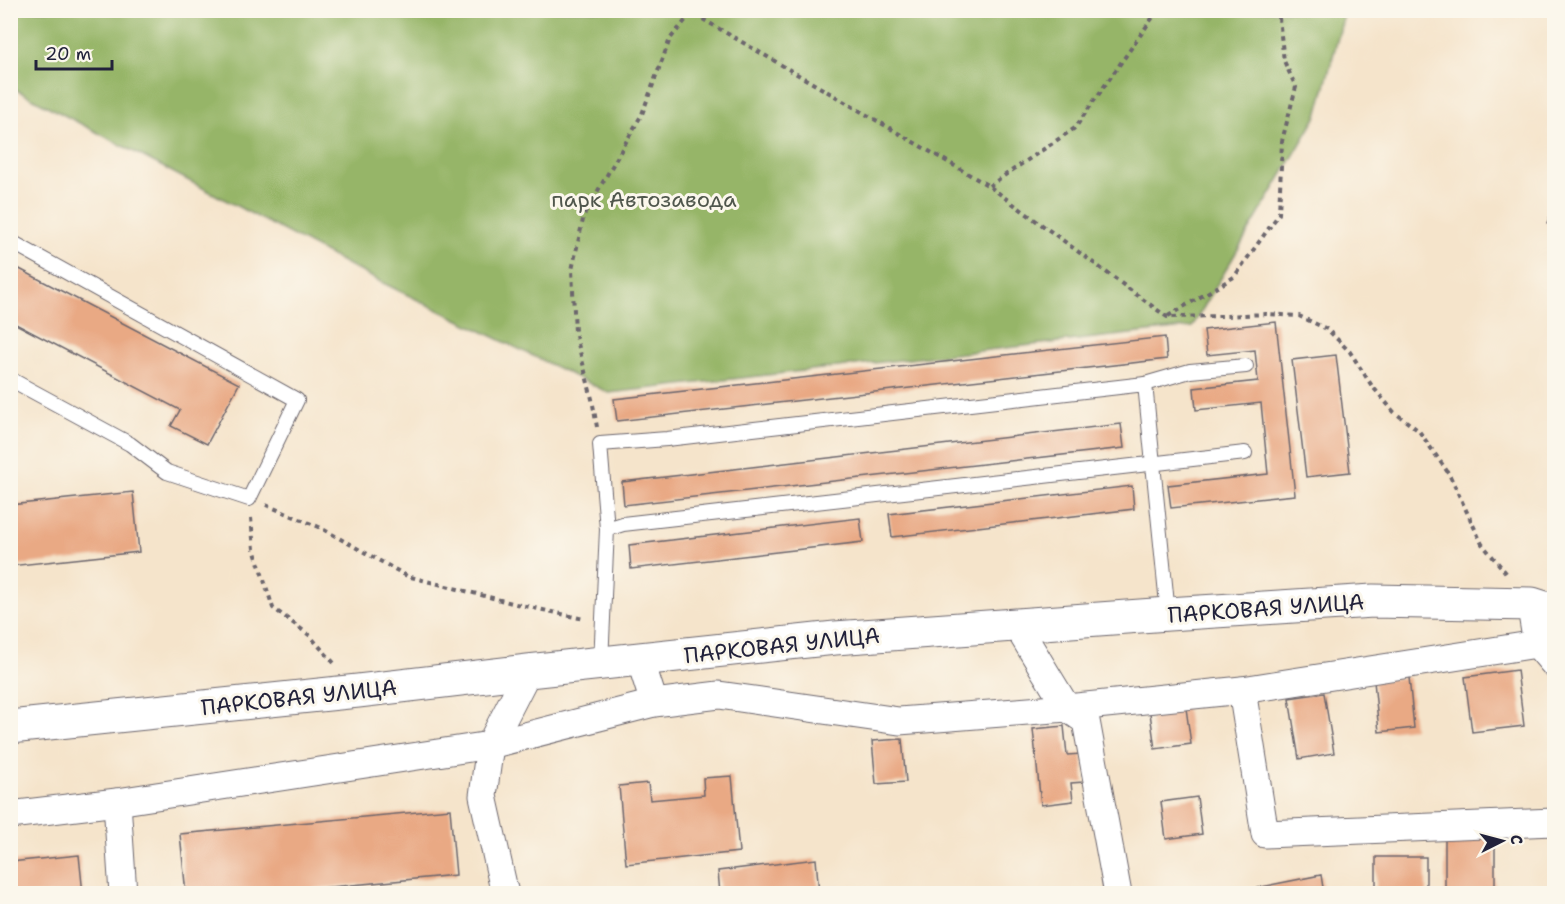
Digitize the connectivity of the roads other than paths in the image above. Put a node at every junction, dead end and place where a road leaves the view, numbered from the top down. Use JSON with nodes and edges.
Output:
{"nodes":[{"id":1,"x":10,"y":241,"type":"edge"},
{"id":2,"x":1246,"y":366,"type":"dead end"},
{"id":3,"x":10,"y":379,"type":"edge"},
{"id":4,"x":1145,"y":384,"type":"junction"},
{"id":5,"x":1245,"y":453,"type":"dead end"},
{"id":6,"x":1152,"y":463,"type":"junction"},
{"id":7,"x":607,"y":529,"type":"junction"},
{"id":8,"x":1168,"y":614,"type":"junction"},
{"id":9,"x":1539,"y":620,"type":"edge"},
{"id":10,"x":1016,"y":624,"type":"junction"},
{"id":11,"x":640,"y":659,"type":"junction"},
{"id":12,"x":601,"y":664,"type":"junction"},
{"id":13,"x":1554,"y":664,"type":"edge"},
{"id":14,"x":528,"y":671,"type":"junction"},
{"id":15,"x":1242,"y":690,"type":"junction"},
{"id":16,"x":654,"y":703,"type":"junction"},
{"id":17,"x":1067,"y":708,"type":"junction"},
{"id":18,"x":10,"y":727,"type":"edge"},
{"id":19,"x":490,"y":745,"type":"junction"},
{"id":20,"x":117,"y":802,"type":"junction"},
{"id":21,"x":10,"y":815,"type":"edge"},
{"id":22,"x":1554,"y":822,"type":"edge"},
{"id":23,"x":123,"y":894,"type":"edge"},
{"id":24,"x":505,"y":894,"type":"edge"},
{"id":25,"x":1118,"y":894,"type":"edge"}],
"edges":[{"from":1,"to":3,"type":"lane"},
{"from":2,"to":4,"type":"lane"},
{"from":4,"to":6,"type":"lane"},
{"from":4,"to":7,"type":"lane"},
{"from":5,"to":6,"type":"lane"},
{"from":6,"to":7,"type":"lane"},
{"from":6,"to":8,"type":"lane"},
{"from":7,"to":12,"type":"lane"},
{"from":8,"to":9,"type":"street","name":"ПАРКОВАЯ УЛИЦА"},
{"from":8,"to":10,"type":"street","name":"ПАРКОВАЯ УЛИЦА"},
{"from":9,"to":13,"type":"street"},
{"from":9,"to":15,"type":"street"},
{"from":10,"to":11,"type":"street","name":"ПАРКОВАЯ УЛИЦА"},
{"from":10,"to":17,"type":"street"},
{"from":11,"to":12,"type":"street","name":"ПАРКОВАЯ УЛИЦА"},
{"from":11,"to":16,"type":"street"},
{"from":12,"to":14,"type":"street","name":"ПАРКОВАЯ УЛИЦА"},
{"from":14,"to":18,"type":"street","name":"ПАРКОВАЯ УЛИЦА"},
{"from":14,"to":19,"type":"street"},
{"from":15,"to":17,"type":"street"},
{"from":15,"to":22,"type":"street"},
{"from":16,"to":17,"type":"street"},
{"from":16,"to":19,"type":"street"},
{"from":17,"to":25,"type":"street"},
{"from":19,"to":20,"type":"street"},
{"from":19,"to":24,"type":"street"},
{"from":20,"to":21,"type":"street"},
{"from":20,"to":23,"type":"street"}]}
